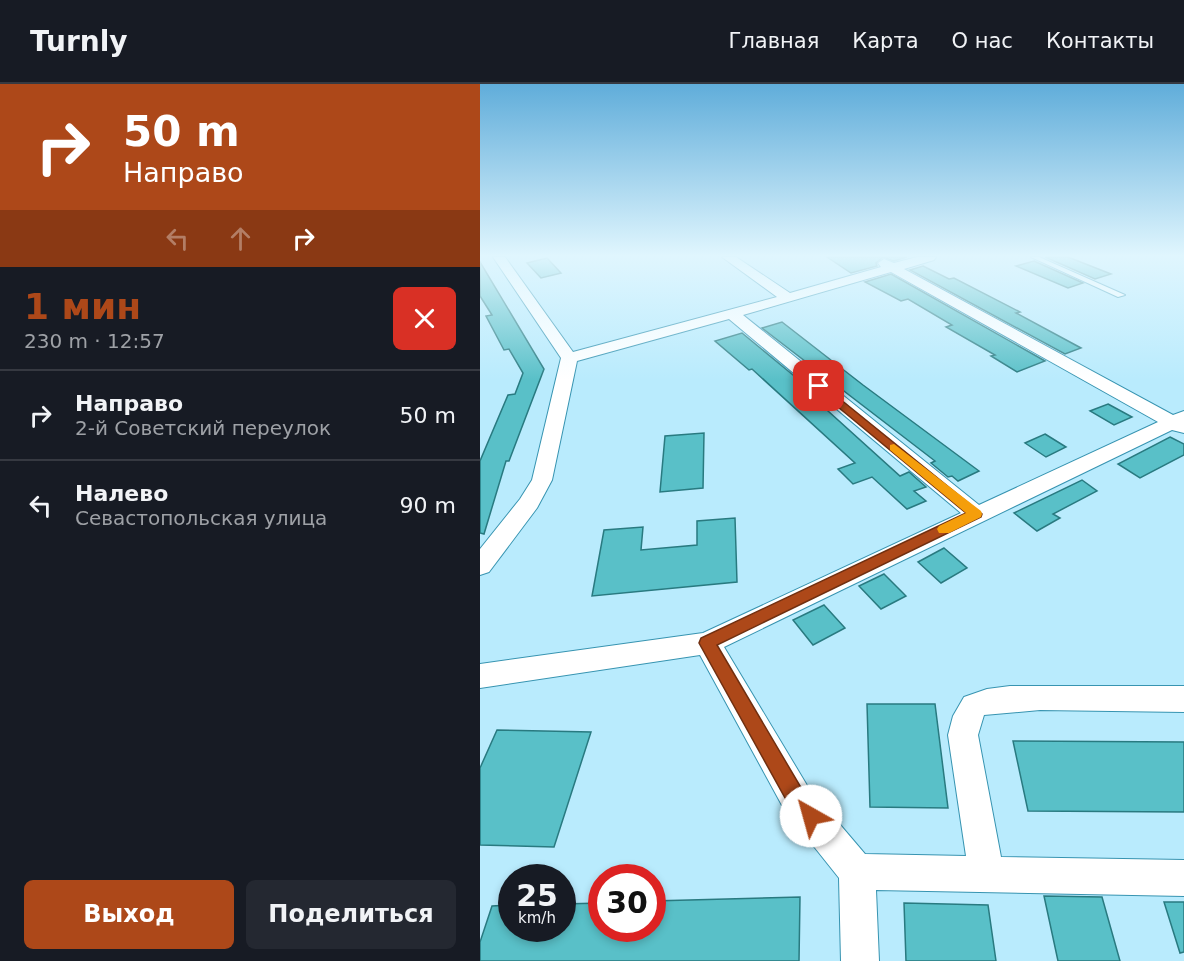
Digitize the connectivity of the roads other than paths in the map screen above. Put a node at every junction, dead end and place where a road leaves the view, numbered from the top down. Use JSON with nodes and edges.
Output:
{"nodes":[{"id":1,"x":528,"y":298,"type":"edge"},
{"id":2,"x":784,"y":298,"type":"edge"},
{"id":3,"x":948,"y":298,"type":"edge"},
{"id":4,"x":732,"y":314,"type":"junction"},
{"id":5,"x":569,"y":358,"type":"junction"},
{"id":6,"x":1180,"y":423,"type":"edge"},
{"id":7,"x":976,"y":514,"type":"junction"},
{"id":8,"x":480,"y":566,"type":"edge"},
{"id":9,"x":707,"y":643,"type":"junction"},
{"id":10,"x":480,"y":676,"type":"edge"},
{"id":11,"x":1184,"y":699,"type":"edge"},
{"id":12,"x":857,"y":872,"type":"junction"},
{"id":13,"x":986,"y":874,"type":"junction"},
{"id":14,"x":1184,"y":878,"type":"edge"},
{"id":15,"x":860,"y":961,"type":"edge"}],
"edges":[{"from":1,"to":5,"type":"street"},
{"from":2,"to":4,"type":"street"},
{"from":3,"to":6,"type":"street"},
{"from":4,"to":5,"type":"street"},
{"from":4,"to":7,"type":"street"},
{"from":5,"to":8,"type":"street"},
{"from":6,"to":7,"type":"street"},
{"from":7,"to":9,"type":"street"},
{"from":9,"to":10,"type":"street"},
{"from":9,"to":12,"type":"street"},
{"from":11,"to":13,"type":"street"},
{"from":12,"to":13,"type":"street"},
{"from":12,"to":15,"type":"street"},
{"from":13,"to":14,"type":"street"}]}
